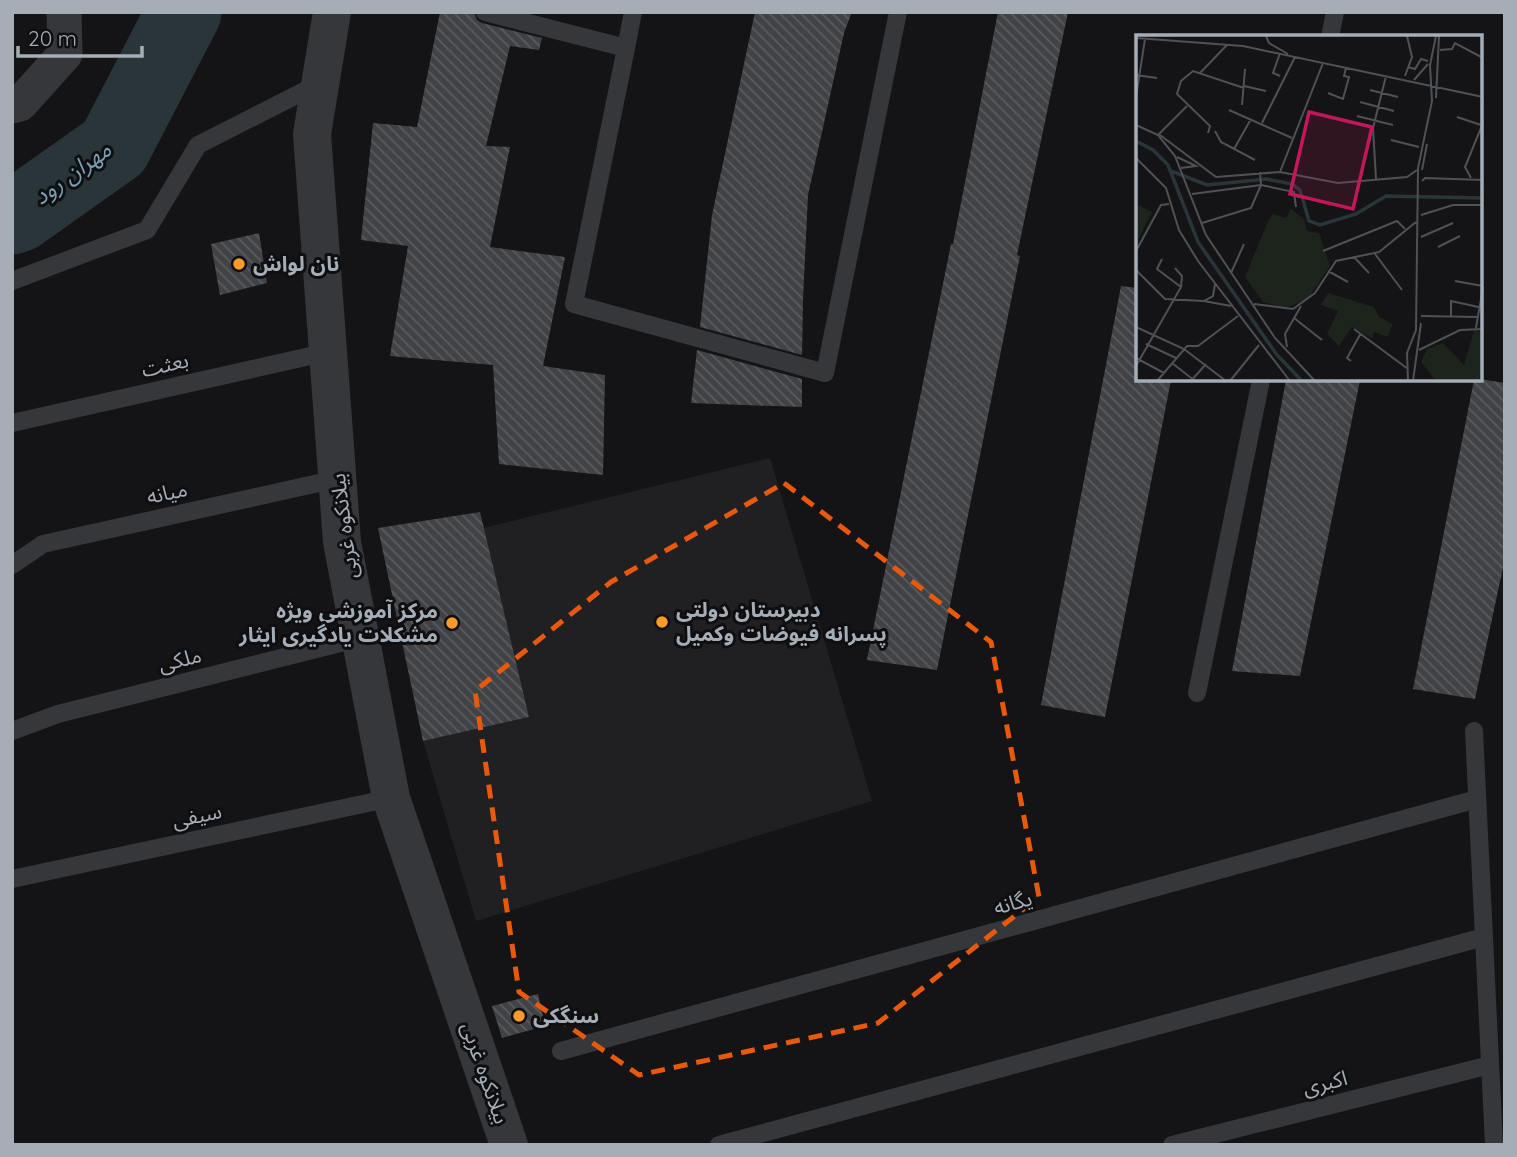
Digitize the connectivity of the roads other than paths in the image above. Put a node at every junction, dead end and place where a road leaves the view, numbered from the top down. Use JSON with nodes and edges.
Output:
{"nodes":[{"id":1,"x":64,"y":12,"type":"edge"},
{"id":2,"x":332,"y":12,"type":"edge"},
{"id":3,"x":485,"y":12,"type":"edge"},
{"id":4,"x":633,"y":12,"type":"edge"},
{"id":5,"x":898,"y":12,"type":"edge"},
{"id":6,"x":1335,"y":12,"type":"edge"},
{"id":7,"x":1330,"y":35,"type":"edge"},
{"id":8,"x":626,"y":48,"type":"junction"},
{"id":9,"x":320,"y":83,"type":"junction"},
{"id":10,"x":12,"y":106,"type":"edge"},
{"id":11,"x":12,"y":281,"type":"edge"},
{"id":12,"x":328,"y":352,"type":"junction"},
{"id":13,"x":1261,"y":382,"type":"edge"},
{"id":14,"x":12,"y":423,"type":"edge"},
{"id":15,"x":337,"y":479,"type":"junction"},
{"id":16,"x":12,"y":565,"type":"edge"},
{"id":17,"x":360,"y":638,"type":"junction"},
{"id":18,"x":1198,"y":693,"type":"dead end"},
{"id":19,"x":12,"y":731,"type":"edge"},
{"id":20,"x":1474,"y":731,"type":"dead end"},
{"id":21,"x":390,"y":798,"type":"junction"},
{"id":22,"x":1477,"y":799,"type":"junction"},
{"id":23,"x":12,"y":879,"type":"edge"},
{"id":24,"x":1484,"y":937,"type":"junction"},
{"id":25,"x":561,"y":1051,"type":"dead end"},
{"id":26,"x":1490,"y":1065,"type":"junction"},
{"id":27,"x":509,"y":1145,"type":"edge"},
{"id":28,"x":719,"y":1145,"type":"edge"},
{"id":29,"x":1172,"y":1145,"type":"edge"},
{"id":30,"x":1494,"y":1145,"type":"edge"}],
"edges":[{"from":1,"to":10,"type":"street"},
{"from":2,"to":9,"type":"street","name":"بیلانکوه غربی"},
{"from":3,"to":8,"type":"lane"},
{"from":4,"to":8,"type":"lane"},
{"from":5,"to":8,"type":"lane"},
{"from":6,"to":7,"type":"lane"},
{"from":9,"to":11,"type":"lane"},
{"from":9,"to":12,"type":"street","name":"بیلانکوه غربی"},
{"from":12,"to":14,"type":"lane","name":"بعثت"},
{"from":12,"to":15,"type":"street","name":"بیلانکوه غربی"},
{"from":13,"to":18,"type":"lane"},
{"from":15,"to":16,"type":"lane","name":"میانه"},
{"from":15,"to":17,"type":"street","name":"بیلانکوه غربی"},
{"from":17,"to":19,"type":"lane","name":"ملکی"},
{"from":17,"to":21,"type":"street","name":"بیلانکوه غربی"},
{"from":20,"to":22,"type":"lane"},
{"from":21,"to":23,"type":"lane","name":"سیفی"},
{"from":21,"to":27,"type":"street","name":"بیلانکوه غربی"},
{"from":22,"to":24,"type":"lane"},
{"from":22,"to":25,"type":"lane","name":"یگانه"},
{"from":24,"to":26,"type":"lane"},
{"from":24,"to":28,"type":"lane"},
{"from":26,"to":29,"type":"lane","name":"اکبری"},
{"from":26,"to":30,"type":"lane"}]}
